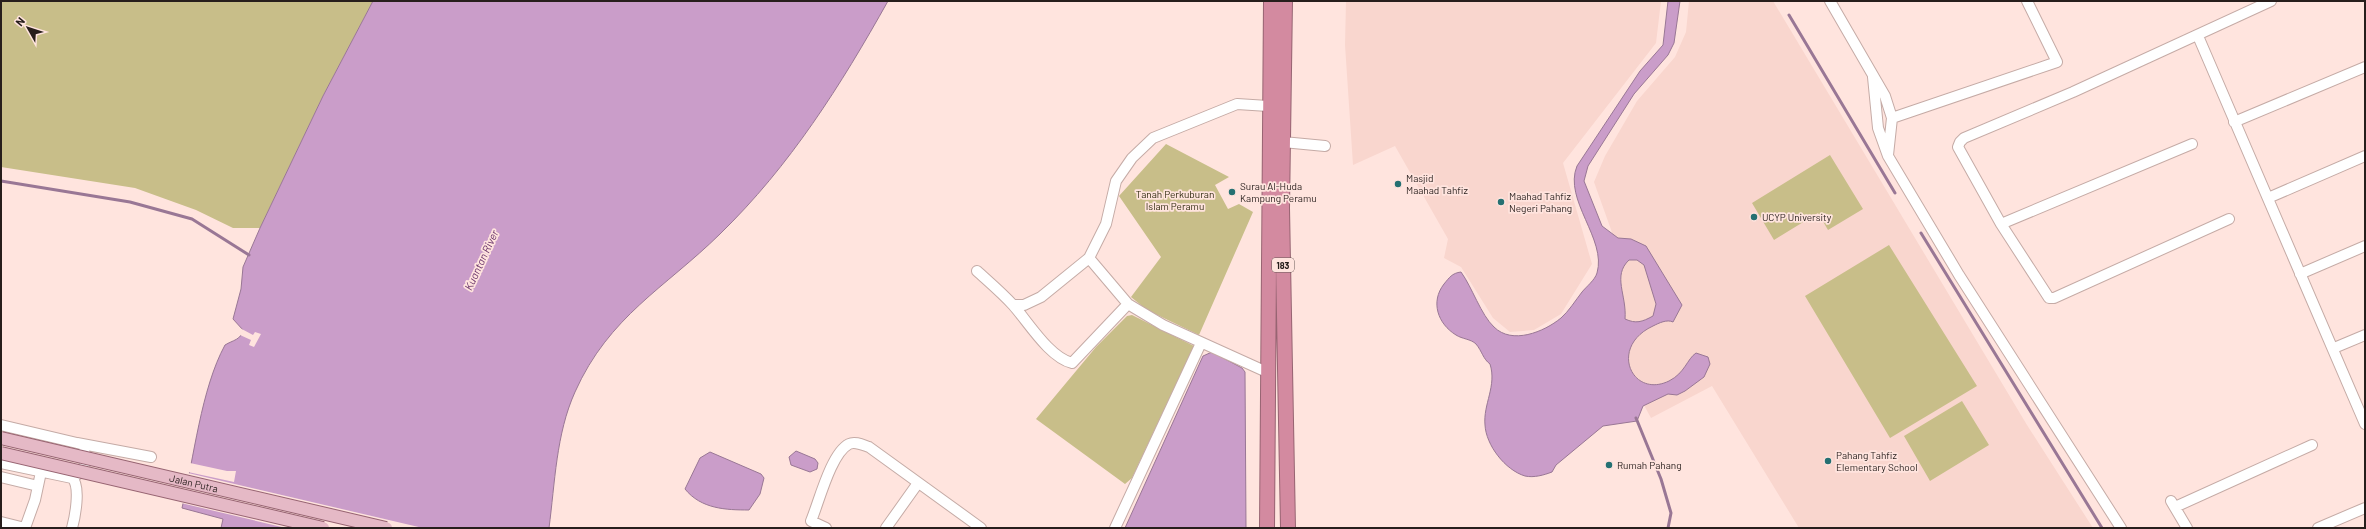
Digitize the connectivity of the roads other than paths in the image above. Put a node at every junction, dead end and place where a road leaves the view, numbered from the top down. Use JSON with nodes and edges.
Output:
{"nodes":[{"id":1,"x":1271,"y":1,"type":"edge"},
{"id":2,"x":1285,"y":1,"type":"edge"},
{"id":3,"x":1830,"y":1,"type":"edge"},
{"id":4,"x":2027,"y":1,"type":"edge"},
{"id":5,"x":2271,"y":1,"type":"edge"},
{"id":6,"x":2198,"y":36,"type":"junction"},
{"id":7,"x":2365,"y":67,"type":"edge"},
{"id":8,"x":1873,"y":77,"type":"junction"},
{"id":9,"x":1268,"y":106,"type":"junction"},
{"id":10,"x":1892,"y":118,"type":"junction"},
{"id":11,"x":2234,"y":122,"type":"junction"},
{"id":12,"x":1283,"y":142,"type":"junction"},
{"id":13,"x":2192,"y":144,"type":"dead end"},
{"id":14,"x":1325,"y":146,"type":"dead end"},
{"id":15,"x":1888,"y":156,"type":"junction"},
{"id":16,"x":2365,"y":156,"type":"edge"},
{"id":17,"x":2268,"y":198,"type":"junction"},
{"id":18,"x":2229,"y":218,"type":"dead end"},
{"id":19,"x":2001,"y":224,"type":"junction"},
{"id":20,"x":2365,"y":246,"type":"edge"},
{"id":21,"x":1089,"y":258,"type":"junction"},
{"id":22,"x":977,"y":271,"type":"dead end"},
{"id":23,"x":2300,"y":274,"type":"junction"},
{"id":24,"x":1128,"y":304,"type":"junction"},
{"id":25,"x":1013,"y":305,"type":"junction"},
{"id":26,"x":2365,"y":335,"type":"edge"},
{"id":27,"x":1201,"y":343,"type":"junction"},
{"id":28,"x":2334,"y":348,"type":"junction"},
{"id":29,"x":1269,"y":373,"type":"junction"},
{"id":30,"x":2364,"y":420,"type":"edge"},
{"id":31,"x":1,"y":425,"type":"edge"},
{"id":32,"x":1,"y":438,"type":"edge"},
{"id":33,"x":77,"y":444,"type":"junction"},
{"id":34,"x":2312,"y":445,"type":"dead end"},
{"id":35,"x":110,"y":448,"type":"junction"},
{"id":36,"x":1,"y":453,"type":"edge"},
{"id":37,"x":86,"y":455,"type":"junction"},
{"id":38,"x":151,"y":456,"type":"dead end"},
{"id":39,"x":1,"y":463,"type":"edge"},
{"id":40,"x":42,"y":472,"type":"junction"},
{"id":41,"x":1,"y":477,"type":"edge"},
{"id":42,"x":72,"y":478,"type":"junction"},
{"id":43,"x":918,"y":483,"type":"junction"},
{"id":44,"x":38,"y":486,"type":"junction"},
{"id":45,"x":2365,"y":508,"type":"edge"},
{"id":46,"x":1,"y":522,"type":"edge"},
{"id":47,"x":1268,"y":525,"type":"edge"},
{"id":48,"x":25,"y":528,"type":"edge"},
{"id":49,"x":72,"y":528,"type":"edge"},
{"id":50,"x":323,"y":528,"type":"edge"},
{"id":51,"x":386,"y":528,"type":"edge"},
{"id":52,"x":826,"y":528,"type":"edge"},
{"id":53,"x":886,"y":528,"type":"edge"},
{"id":54,"x":981,"y":528,"type":"edge"},
{"id":55,"x":1115,"y":528,"type":"edge"},
{"id":56,"x":1288,"y":528,"type":"edge"},
{"id":57,"x":2121,"y":528,"type":"edge"},
{"id":58,"x":2187,"y":528,"type":"edge"},
{"id":59,"x":2318,"y":528,"type":"edge"}],
"edges":[{"from":1,"to":9,"type":"highway","number":"183"},
{"from":2,"to":12,"type":"highway","number":"183"},
{"from":3,"to":8,"type":"street"},
{"from":4,"to":10,"type":"street"},
{"from":5,"to":6,"type":"street"},
{"from":6,"to":11,"type":"street"},
{"from":6,"to":19,"type":"street"},
{"from":7,"to":11,"type":"street"},
{"from":8,"to":10,"type":"street"},
{"from":8,"to":15,"type":"street"},
{"from":9,"to":21,"type":"street"},
{"from":9,"to":29,"type":"highway","number":"183"},
{"from":10,"to":15,"type":"street"},
{"from":11,"to":17,"type":"street"},
{"from":12,"to":14,"type":"street"},
{"from":12,"to":56,"type":"highway","number":"183"},
{"from":13,"to":19,"type":"street"},
{"from":15,"to":57,"type":"street"},
{"from":16,"to":17,"type":"street"},
{"from":17,"to":23,"type":"street"},
{"from":18,"to":19,"type":"street"},
{"from":20,"to":23,"type":"street"},
{"from":21,"to":24,"type":"street"},
{"from":21,"to":25,"type":"street"},
{"from":22,"to":25,"type":"street"},
{"from":23,"to":28,"type":"street"},
{"from":24,"to":25,"type":"street"},
{"from":24,"to":27,"type":"street"},
{"from":26,"to":28,"type":"street"},
{"from":27,"to":29,"type":"street"},
{"from":27,"to":55,"type":"street"},
{"from":28,"to":30,"type":"street"},
{"from":29,"to":47,"type":"highway","number":"183"},
{"from":31,"to":33,"type":"street"},
{"from":32,"to":51,"type":"main road","name":"Jalan Putra","bridge":true},
{"from":33,"to":35,"type":"street"},
{"from":33,"to":37,"type":"street"},
{"from":34,"to":58,"type":"street"},
{"from":35,"to":37,"type":"street"},
{"from":35,"to":38,"type":"street"},
{"from":36,"to":50,"type":"main road","name":"Jalan Putra","bridge":true},
{"from":37,"to":42,"type":"street"},
{"from":39,"to":40,"type":"street"},
{"from":40,"to":42,"type":"street"},
{"from":40,"to":44,"type":"street"},
{"from":41,"to":44,"type":"street"},
{"from":42,"to":49,"type":"street"},
{"from":43,"to":52,"type":"street"},
{"from":43,"to":53,"type":"street"},
{"from":43,"to":54,"type":"street"},
{"from":44,"to":48,"type":"street"},
{"from":45,"to":59,"type":"street"},
{"from":46,"to":48,"type":"street"}]}
